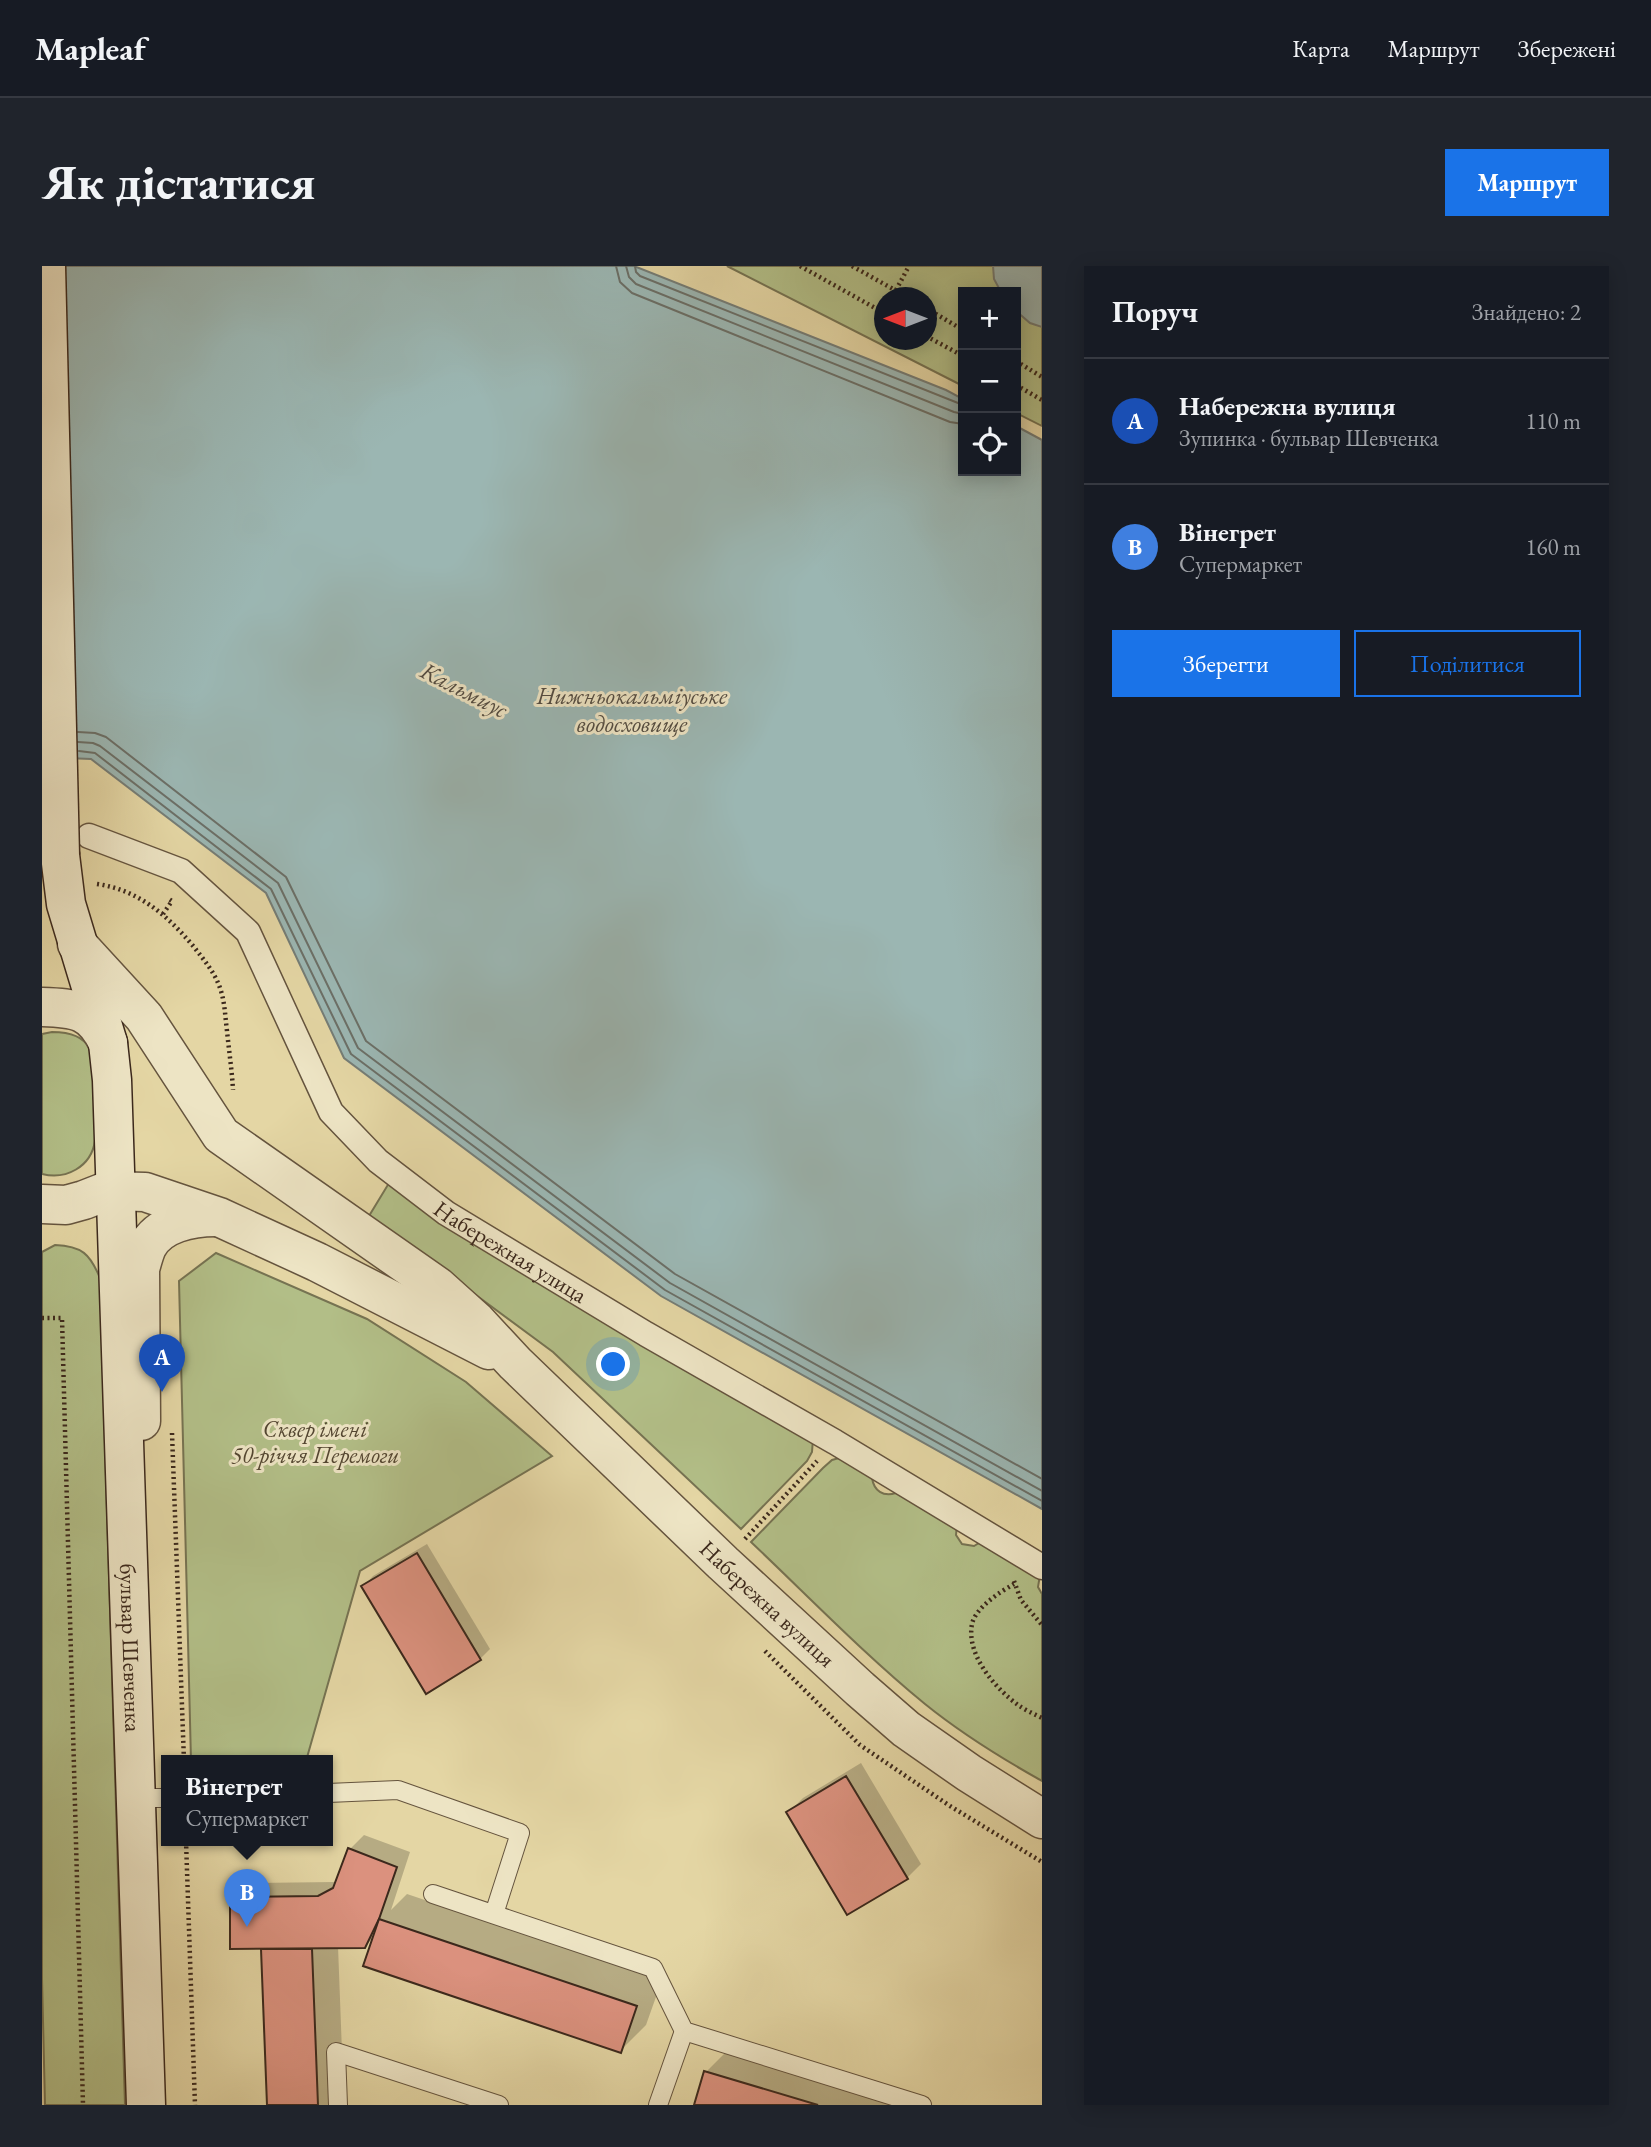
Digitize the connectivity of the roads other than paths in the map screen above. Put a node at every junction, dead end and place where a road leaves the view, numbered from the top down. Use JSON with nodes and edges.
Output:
{"nodes":[{"id":1,"x":46,"y":266,"type":"edge"},
{"id":2,"x":75,"y":846,"type":"junction"},
{"id":3,"x":77,"y":944,"type":"junction"},
{"id":4,"x":42,"y":1007,"type":"edge"},
{"id":5,"x":108,"y":1043,"type":"junction"},
{"id":6,"x":116,"y":1189,"type":"junction"},
{"id":7,"x":42,"y":1204,"type":"edge"},
{"id":8,"x":219,"y":1217,"type":"junction"},
{"id":9,"x":515,"y":1363,"type":"junction"},
{"id":10,"x":1042,"y":1567,"type":"edge"},
{"id":11,"x":127,"y":1589,"type":"junction"},
{"id":12,"x":333,"y":1793,"type":"edge"},
{"id":13,"x":151,"y":1798,"type":"edge"},
{"id":14,"x":1042,"y":1819,"type":"edge"},
{"id":15,"x":433,"y":1894,"type":"dead end"},
{"id":16,"x":494,"y":1914,"type":"junction"},
{"id":17,"x":684,"y":2031,"type":"junction"},
{"id":18,"x":146,"y":2105,"type":"edge"},
{"id":19,"x":338,"y":2105,"type":"edge"},
{"id":20,"x":499,"y":2105,"type":"edge"},
{"id":21,"x":658,"y":2105,"type":"edge"},
{"id":22,"x":922,"y":2105,"type":"edge"}],
"edges":[{"from":1,"to":2,"type":"street","name":"бульвар Шевченка","bridge":true},
{"from":2,"to":3,"type":"street","name":"бульвар Шевченка"},
{"from":2,"to":10,"type":"street","name":"Набережная улица"},
{"from":3,"to":5,"type":"street","name":"бульвар Шевченка"},
{"from":3,"to":9,"type":"street","name":"Набережна вулиця"},
{"from":4,"to":5,"type":"street"},
{"from":5,"to":6,"type":"street","name":"бульвар Шевченка"},
{"from":6,"to":7,"type":"street"},
{"from":6,"to":8,"type":"street","name":"Набережна вулиця"},
{"from":6,"to":11,"type":"street","name":"бульвар Шевченка"},
{"from":8,"to":9,"type":"street","name":"Набережна вулиця"},
{"from":8,"to":11,"type":"street"},
{"from":9,"to":14,"type":"street","name":"Набережна вулиця"},
{"from":11,"to":13,"type":"street","name":"бульвар Шевченка"},
{"from":12,"to":16,"type":"lane"},
{"from":13,"to":18,"type":"street","name":"бульвар Шевченка"},
{"from":15,"to":16,"type":"lane"},
{"from":16,"to":17,"type":"lane"},
{"from":17,"to":21,"type":"lane"},
{"from":17,"to":22,"type":"lane"},
{"from":19,"to":20,"type":"lane"}]}
